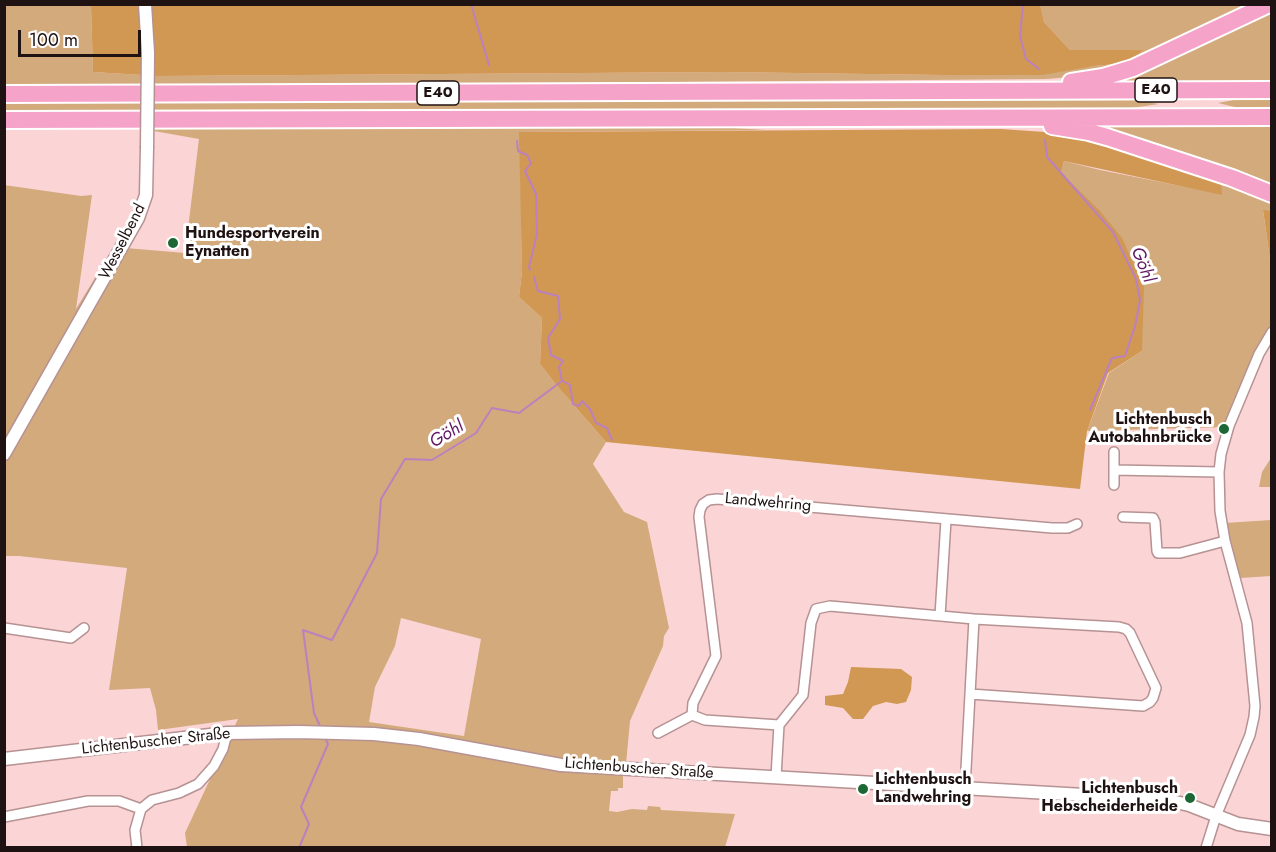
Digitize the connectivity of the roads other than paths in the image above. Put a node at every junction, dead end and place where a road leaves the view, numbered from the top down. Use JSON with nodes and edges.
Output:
{"nodes":[{"id":1,"x":145,"y":4,"type":"edge"},
{"id":2,"x":1269,"y":4,"type":"edge"},
{"id":3,"x":1272,"y":90,"type":"edge"},
{"id":4,"x":1041,"y":91,"type":"junction"},
{"id":5,"x":4,"y":94,"type":"edge"},
{"id":6,"x":1272,"y":117,"type":"edge"},
{"id":7,"x":1010,"y":118,"type":"junction"},
{"id":8,"x":4,"y":120,"type":"edge"},
{"id":9,"x":1266,"y":190,"type":"edge"},
{"id":10,"x":1272,"y":332,"type":"edge"},
{"id":11,"x":1114,"y":452,"type":"dead end"},
{"id":12,"x":4,"y":454,"type":"edge"},
{"id":13,"x":1114,"y":470,"type":"junction"},
{"id":14,"x":1219,"y":472,"type":"junction"},
{"id":15,"x":1114,"y":485,"type":"dead end"},
{"id":16,"x":1123,"y":517,"type":"dead end"},
{"id":17,"x":946,"y":520,"type":"junction"},
{"id":18,"x":1077,"y":524,"type":"dead end"},
{"id":19,"x":1225,"y":541,"type":"junction"},
{"id":20,"x":940,"y":616,"type":"junction"},
{"id":21,"x":974,"y":619,"type":"junction"},
{"id":22,"x":4,"y":628,"type":"edge"},
{"id":23,"x":84,"y":628,"type":"dead end"},
{"id":24,"x":970,"y":694,"type":"junction"},
{"id":25,"x":692,"y":716,"type":"junction"},
{"id":26,"x":779,"y":725,"type":"junction"},
{"id":27,"x":227,"y":733,"type":"junction"},
{"id":28,"x":658,"y":734,"type":"dead end"},
{"id":29,"x":4,"y":759,"type":"edge"},
{"id":30,"x":776,"y":777,"type":"junction"},
{"id":31,"x":965,"y":788,"type":"junction"},
{"id":32,"x":141,"y":809,"type":"junction"},
{"id":33,"x":1216,"y":816,"type":"junction"},
{"id":34,"x":4,"y":817,"type":"edge"},
{"id":35,"x":1272,"y":829,"type":"edge"},
{"id":36,"x":137,"y":848,"type":"edge"},
{"id":37,"x":1206,"y":848,"type":"edge"}],
"edges":[{"from":1,"to":12,"type":"street","name":"Wesselbend","bridge":true},
{"from":2,"to":4,"type":"highway"},
{"from":3,"to":4,"type":"highway","number":"E40"},
{"from":4,"to":5,"type":"highway","number":"E40"},
{"from":6,"to":7,"type":"highway","number":"E40"},
{"from":7,"to":8,"type":"highway","number":"E40"},
{"from":7,"to":9,"type":"highway"},
{"from":10,"to":14,"type":"street"},
{"from":11,"to":13,"type":"street"},
{"from":13,"to":14,"type":"street"},
{"from":13,"to":15,"type":"street"},
{"from":14,"to":19,"type":"street"},
{"from":16,"to":19,"type":"street"},
{"from":17,"to":18,"type":"street","name":"Landwehring"},
{"from":17,"to":20,"type":"street"},
{"from":17,"to":25,"type":"street","name":"Landwehring"},
{"from":19,"to":33,"type":"street"},
{"from":20,"to":21,"type":"street"},
{"from":20,"to":26,"type":"street"},
{"from":21,"to":24,"type":"street"},
{"from":21,"to":24,"type":"street"},
{"from":22,"to":23,"type":"street"},
{"from":24,"to":31,"type":"street"},
{"from":25,"to":26,"type":"street"},
{"from":25,"to":28,"type":"street"},
{"from":26,"to":30,"type":"street"},
{"from":27,"to":29,"type":"street","name":"Lichtenbuscher Straße"},
{"from":27,"to":30,"type":"street","name":"Lichtenbuscher Straße"},
{"from":27,"to":32,"type":"street"},
{"from":30,"to":31,"type":"street","name":"Lichtenbuscher Straße"},
{"from":31,"to":33,"type":"street","name":"Lichtenbuscher Straße"},
{"from":32,"to":34,"type":"street"},
{"from":32,"to":36,"type":"street"},
{"from":33,"to":35,"type":"street","name":"Lichtenbuscher Straße"},
{"from":33,"to":37,"type":"street"}]}
